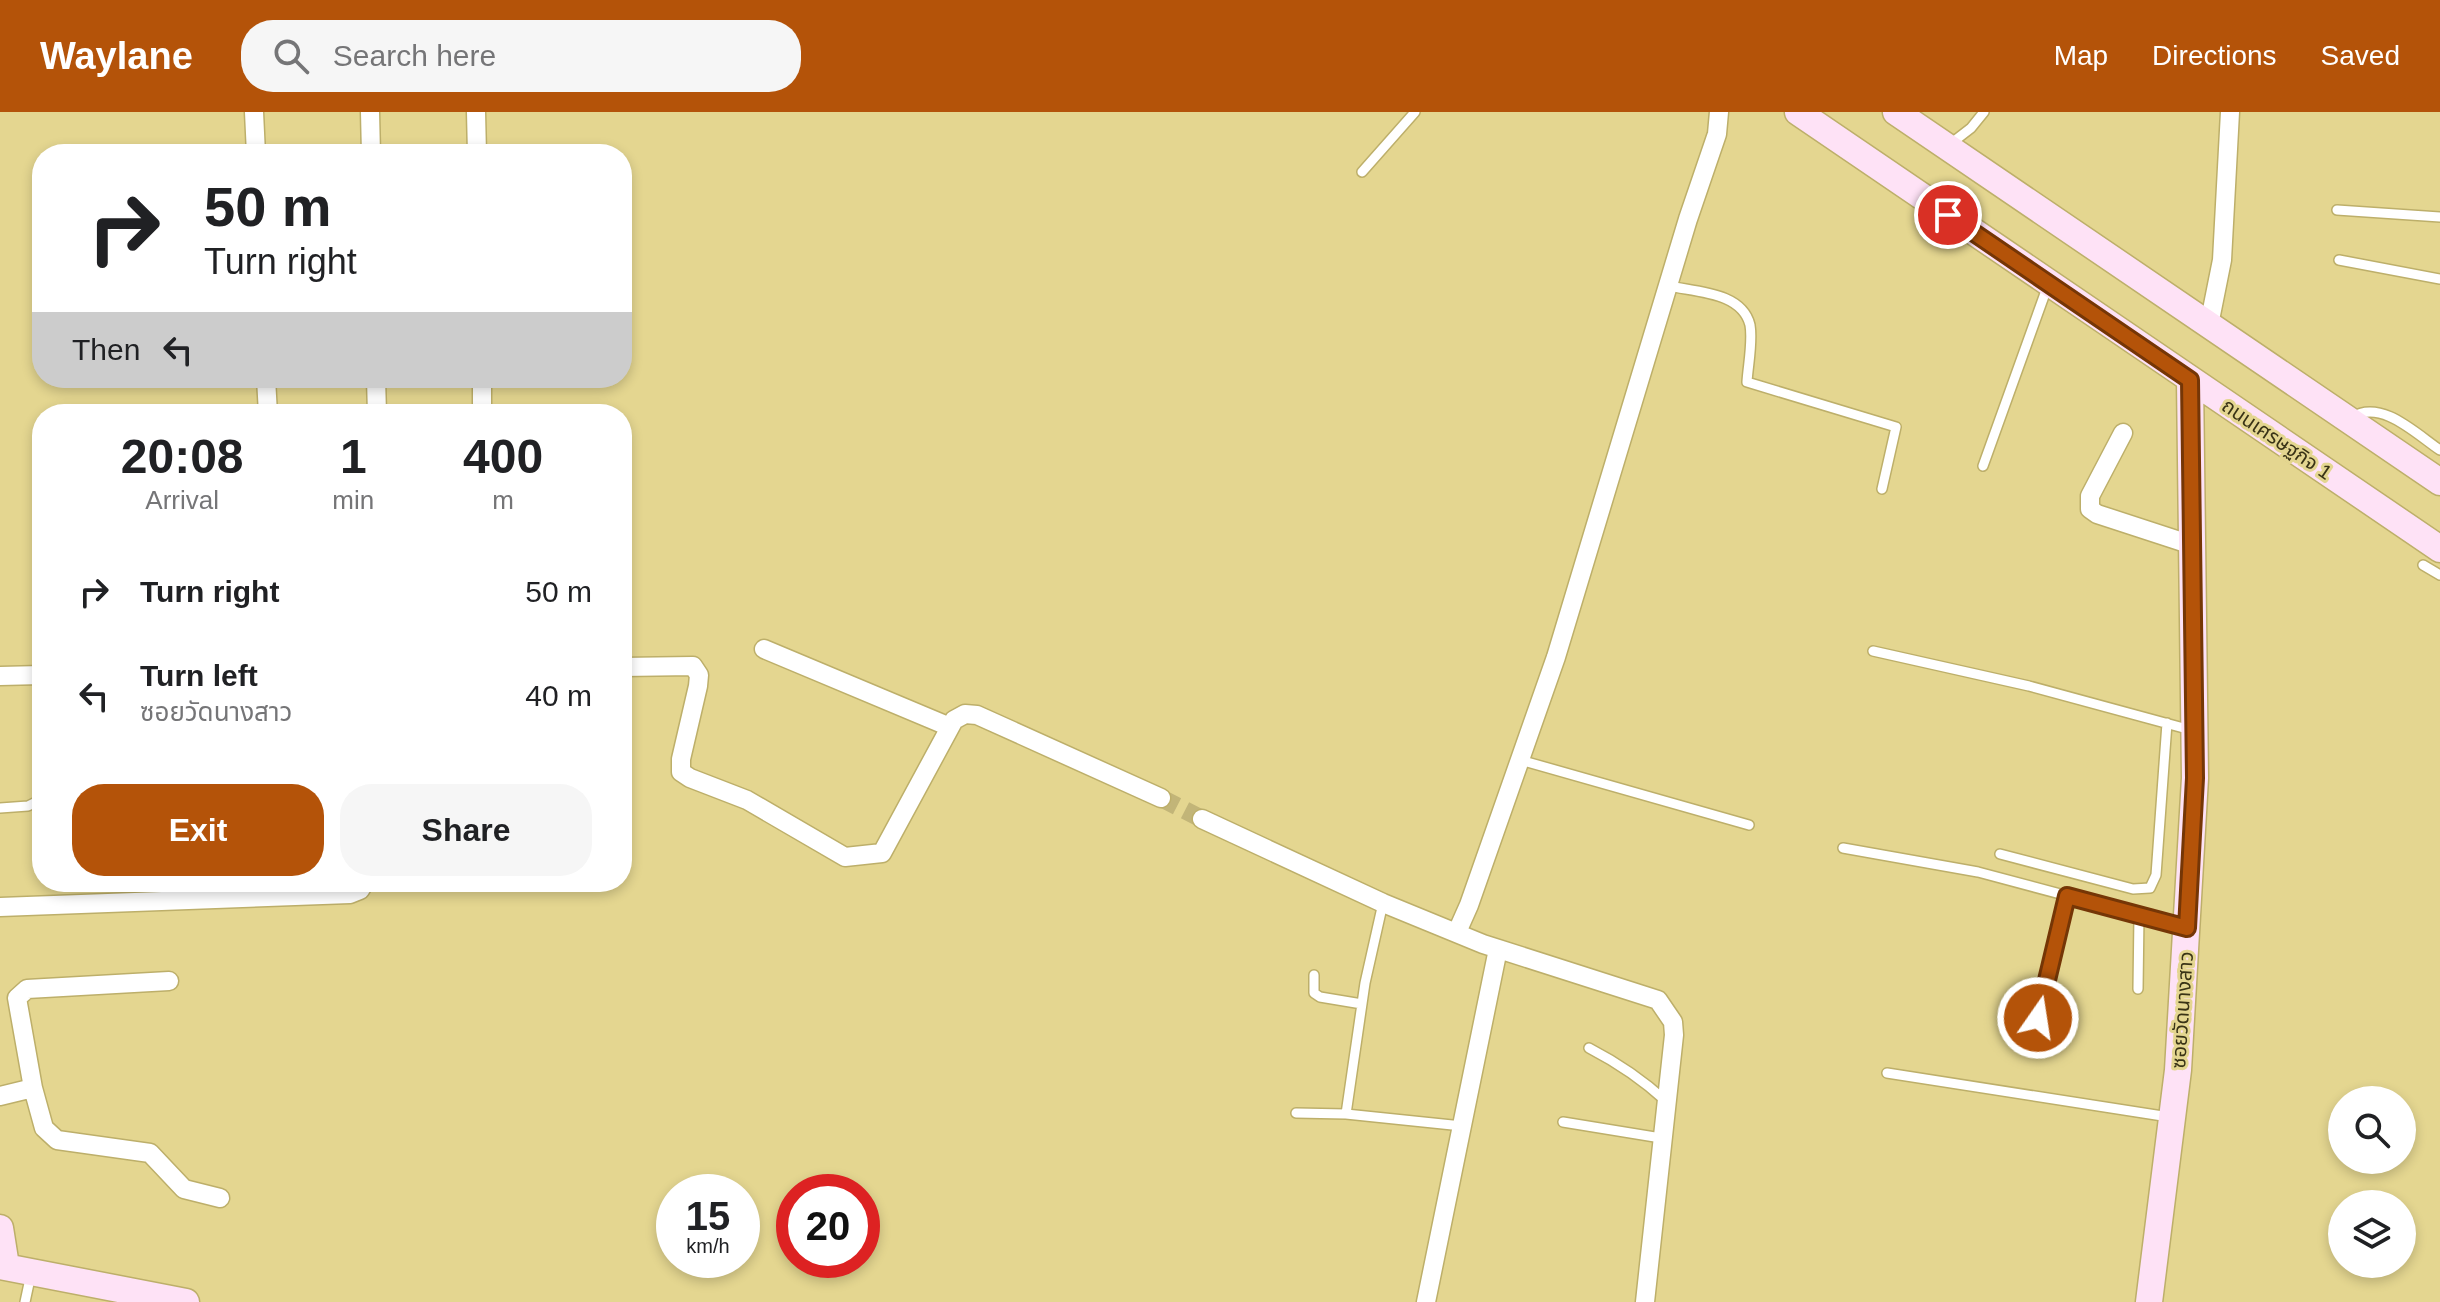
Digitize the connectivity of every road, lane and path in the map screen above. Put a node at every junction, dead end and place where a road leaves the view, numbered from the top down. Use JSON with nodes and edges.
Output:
{"nodes":[{"id":1,"x":254,"y":112,"type":"edge"},
{"id":2,"x":370,"y":112,"type":"edge"},
{"id":3,"x":476,"y":112,"type":"edge"},
{"id":4,"x":1415,"y":112,"type":"edge"},
{"id":5,"x":1719,"y":112,"type":"edge"},
{"id":6,"x":1798,"y":112,"type":"edge"},
{"id":7,"x":1896,"y":112,"type":"edge"},
{"id":8,"x":1984,"y":112,"type":"edge"},
{"id":9,"x":2230,"y":112,"type":"edge"},
{"id":10,"x":256,"y":144,"type":"edge"},
{"id":11,"x":371,"y":144,"type":"edge"},
{"id":12,"x":477,"y":144,"type":"edge"},
{"id":13,"x":1947,"y":146,"type":"junction"},
{"id":14,"x":1362,"y":172,"type":"dead end"},
{"id":15,"x":2337,"y":210,"type":"dead end"},
{"id":16,"x":2440,"y":217,"type":"edge"},
{"id":17,"x":2339,"y":260,"type":"dead end"},
{"id":18,"x":2440,"y":279,"type":"edge"},
{"id":19,"x":2048,"y":284,"type":"junction"},
{"id":20,"x":1669,"y":286,"type":"junction"},
{"id":21,"x":2209,"y":325,"type":"junction"},
{"id":22,"x":2190,"y":380,"type":"junction"},
{"id":23,"x":2347,"y":420,"type":"junction"},
{"id":24,"x":2123,"y":433,"type":"dead end"},
{"id":25,"x":2440,"y":450,"type":"edge"},
{"id":26,"x":1983,"y":466,"type":"dead end"},
{"id":27,"x":2440,"y":482,"type":"edge"},
{"id":28,"x":1882,"y":489,"type":"dead end"},
{"id":29,"x":2192,"y":545,"type":"junction"},
{"id":30,"x":2431,"y":557,"type":"edge"},
{"id":31,"x":2440,"y":575,"type":"edge"},
{"id":32,"x":764,"y":649,"type":"dead end"},
{"id":33,"x":1873,"y":651,"type":"dead end"},
{"id":34,"x":632,"y":667,"type":"edge"},
{"id":35,"x":32,"y":675,"type":"edge"},
{"id":36,"x":0,"y":676,"type":"edge"},
{"id":37,"x":2167,"y":723,"type":"junction"},
{"id":38,"x":950,"y":727,"type":"junction"},
{"id":39,"x":2195,"y":731,"type":"junction"},
{"id":40,"x":1520,"y":760,"type":"junction"},
{"id":41,"x":1161,"y":798,"type":"tunnel mouth"},
{"id":42,"x":32,"y":804,"type":"edge"},
{"id":43,"x":0,"y":808,"type":"edge"},
{"id":44,"x":1202,"y":819,"type":"tunnel mouth"},
{"id":45,"x":1749,"y":825,"type":"dead end"},
{"id":46,"x":1843,"y":848,"type":"dead end"},
{"id":47,"x":2000,"y":854,"type":"dead end"},
{"id":48,"x":355,"y":892,"type":"edge"},
{"id":49,"x":2067,"y":896,"type":"junction"},
{"id":50,"x":1383,"y":903,"type":"junction"},
{"id":51,"x":0,"y":907,"type":"edge"},
{"id":52,"x":2139,"y":915,"type":"junction"},
{"id":53,"x":2187,"y":928,"type":"junction"},
{"id":54,"x":1457,"y":932,"type":"junction"},
{"id":55,"x":1498,"y":949,"type":"junction"},
{"id":56,"x":1314,"y":975,"type":"dead end"},
{"id":57,"x":169,"y":981,"type":"dead end"},
{"id":58,"x":2138,"y":989,"type":"dead end"},
{"id":59,"x":1362,"y":1004,"type":"junction"},
{"id":60,"x":2038,"y":1018,"type":"dead end"},
{"id":61,"x":1589,"y":1048,"type":"dead end"},
{"id":62,"x":1887,"y":1073,"type":"dead end"},
{"id":63,"x":16,"y":1093,"type":"edge"},
{"id":64,"x":1667,"y":1102,"type":"junction"},
{"id":65,"x":1296,"y":1113,"type":"dead end"},
{"id":66,"x":1346,"y":1114,"type":"junction"},
{"id":67,"x":2172,"y":1118,"type":"junction"},
{"id":68,"x":1563,"y":1122,"type":"dead end"},
{"id":69,"x":1462,"y":1126,"type":"junction"},
{"id":70,"x":1661,"y":1138,"type":"junction"},
{"id":71,"x":220,"y":1198,"type":"dead end"},
{"id":72,"x":0,"y":1228,"type":"edge"},
{"id":73,"x":32,"y":1271,"type":"junction"},
{"id":74,"x":2,"y":1273,"type":"edge"},
{"id":75,"x":25,"y":1302,"type":"edge"},
{"id":76,"x":186,"y":1302,"type":"edge"},
{"id":77,"x":1426,"y":1302,"type":"edge"},
{"id":78,"x":1645,"y":1302,"type":"edge"},
{"id":79,"x":2149,"y":1302,"type":"edge"}],
"edges":[{"from":1,"to":10,"type":"street"},
{"from":2,"to":11,"type":"street"},
{"from":3,"to":12,"type":"street"},
{"from":4,"to":14,"type":"lane"},
{"from":5,"to":20,"type":"street"},
{"from":6,"to":19,"type":"main road","name":"ถนนเศรษฐกิจ 1"},
{"from":7,"to":13,"type":"main road"},
{"from":8,"to":13,"type":"lane"},
{"from":9,"to":21,"type":"street"},
{"from":13,"to":21,"type":"main road"},
{"from":15,"to":16,"type":"lane"},
{"from":17,"to":18,"type":"lane"},
{"from":19,"to":22,"type":"main road","name":"ถนนเศรษฐกิจ 1"},
{"from":19,"to":26,"type":"lane"},
{"from":20,"to":28,"type":"lane"},
{"from":20,"to":40,"type":"street"},
{"from":21,"to":23,"type":"main road"},
{"from":22,"to":29,"type":"main road","name":"ซอยวัดนางสาว"},
{"from":22,"to":30,"type":"main road","name":"ถนนเศรษฐกิจ 1"},
{"from":23,"to":25,"type":"lane"},
{"from":23,"to":27,"type":"main road"},
{"from":24,"to":29,"type":"street"},
{"from":29,"to":39,"type":"main road","name":"ซอยวัดนางสาว"},
{"from":30,"to":31,"type":"lane"},
{"from":32,"to":38,"type":"street"},
{"from":33,"to":37,"type":"lane"},
{"from":34,"to":38,"type":"street"},
{"from":35,"to":36,"type":"street"},
{"from":37,"to":39,"type":"lane"},
{"from":37,"to":47,"type":"lane"},
{"from":38,"to":41,"type":"street"},
{"from":39,"to":53,"type":"main road","name":"ซอยวัดนางสาว"},
{"from":40,"to":45,"type":"lane"},
{"from":40,"to":54,"type":"street"},
{"from":42,"to":43,"type":"lane"},
{"from":44,"to":50,"type":"street"},
{"from":46,"to":49,"type":"lane"},
{"from":48,"to":51,"type":"street"},
{"from":49,"to":52,"type":"lane"},
{"from":49,"to":60,"type":"lane"},
{"from":50,"to":54,"type":"street"},
{"from":50,"to":59,"type":"lane"},
{"from":52,"to":53,"type":"lane"},
{"from":52,"to":58,"type":"lane"},
{"from":53,"to":67,"type":"main road","name":"ซอยวัดนางสาว"},
{"from":54,"to":55,"type":"street"},
{"from":55,"to":64,"type":"street"},
{"from":55,"to":69,"type":"street"},
{"from":56,"to":59,"type":"lane"},
{"from":57,"to":63,"type":"street"},
{"from":59,"to":66,"type":"lane"},
{"from":61,"to":64,"type":"lane"},
{"from":62,"to":67,"type":"lane"},
{"from":63,"to":71,"type":"street"},
{"from":64,"to":70,"type":"street"},
{"from":65,"to":66,"type":"lane"},
{"from":66,"to":69,"type":"lane"},
{"from":67,"to":79,"type":"main road","name":"ซอยวัดนางสาว"},
{"from":68,"to":70,"type":"lane"},
{"from":69,"to":77,"type":"street"},
{"from":70,"to":78,"type":"street"},
{"from":72,"to":74,"type":"main road"},
{"from":73,"to":74,"type":"main road"},
{"from":73,"to":75,"type":"lane"},
{"from":73,"to":76,"type":"main road"}]}
